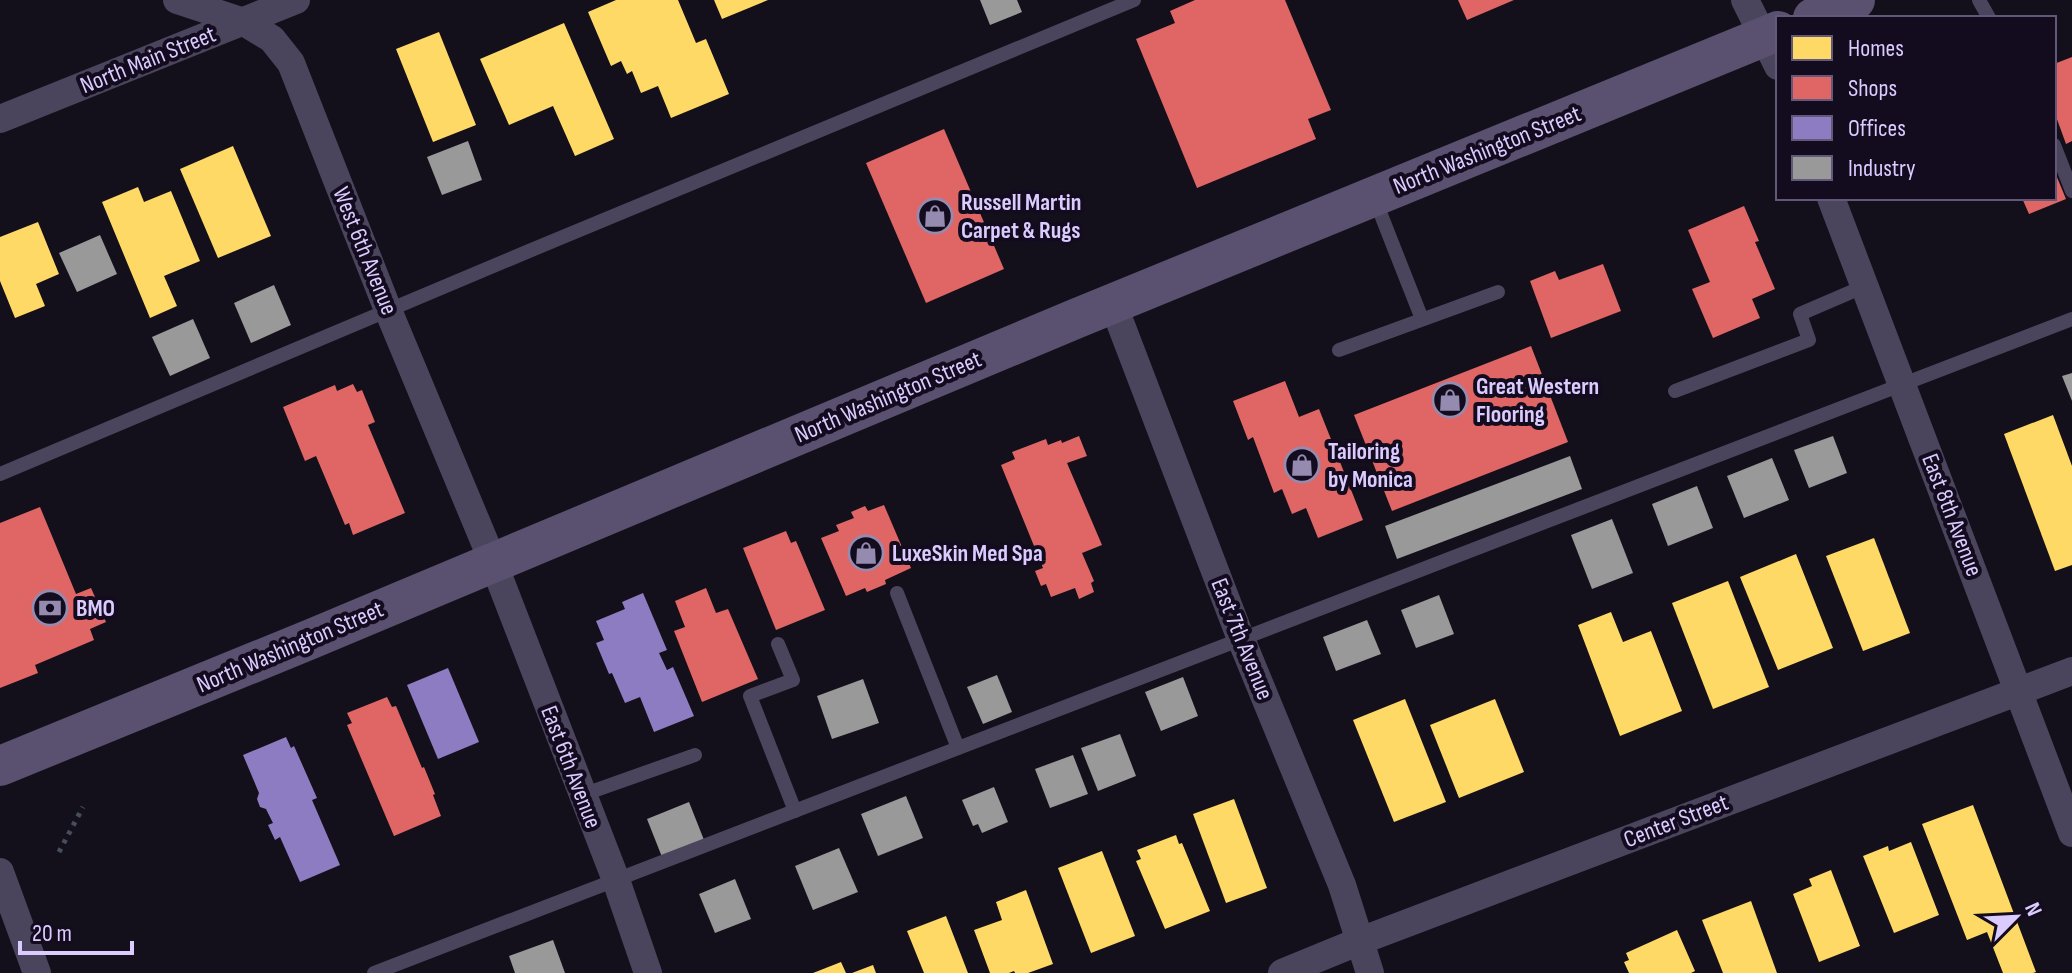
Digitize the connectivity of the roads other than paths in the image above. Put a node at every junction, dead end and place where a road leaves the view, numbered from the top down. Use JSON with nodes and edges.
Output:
{"nodes":[{"id":1,"x":177,"y":0,"type":"edge"},
{"id":2,"x":296,"y":0,"type":"edge"},
{"id":3,"x":1134,"y":0,"type":"edge"},
{"id":4,"x":1745,"y":0,"type":"edge"},
{"id":5,"x":1855,"y":0,"type":"edge"},
{"id":6,"x":1818,"y":16,"type":"edge"},
{"id":7,"x":244,"y":22,"type":"junction"},
{"id":8,"x":1773,"y":44,"type":"edge"},
{"id":9,"x":0,"y":119,"type":"edge"},
{"id":10,"x":2056,"y":150,"type":"edge"},
{"id":11,"x":2072,"y":191,"type":"edge"},
{"id":12,"x":1374,"y":197,"type":"junction"},
{"id":13,"x":1832,"y":200,"type":"edge"},
{"id":14,"x":1865,"y":286,"type":"junction"},
{"id":15,"x":1498,"y":292,"type":"dead end"},
{"id":16,"x":1113,"y":304,"type":"junction"},
{"id":17,"x":388,"y":310,"type":"junction"},
{"id":18,"x":1422,"y":319,"type":"junction"},
{"id":19,"x":2072,"y":319,"type":"edge"},
{"id":20,"x":1339,"y":350,"type":"dead end"},
{"id":21,"x":1902,"y":384,"type":"junction"},
{"id":22,"x":1675,"y":391,"type":"dead end"},
{"id":23,"x":0,"y":474,"type":"edge"},
{"id":24,"x":493,"y":562,"type":"junction"},
{"id":25,"x":897,"y":593,"type":"dead end"},
{"id":26,"x":1241,"y":639,"type":"junction"},
{"id":27,"x":778,"y":644,"type":"dead end"},
{"id":28,"x":2072,"y":671,"type":"edge"},
{"id":29,"x":2019,"y":692,"type":"junction"},
{"id":30,"x":958,"y":748,"type":"junction"},
{"id":31,"x":695,"y":755,"type":"dead end"},
{"id":32,"x":0,"y":766,"type":"edge"},
{"id":33,"x":582,"y":795,"type":"junction"},
{"id":34,"x":795,"y":811,"type":"junction"},
{"id":35,"x":2072,"y":833,"type":"edge"},
{"id":36,"x":0,"y":872,"type":"edge"},
{"id":37,"x":616,"y":880,"type":"junction"},
{"id":38,"x":1360,"y":941,"type":"junction"},
{"id":39,"x":37,"y":973,"type":"edge"},
{"id":40,"x":374,"y":973,"type":"edge"},
{"id":41,"x":648,"y":973,"type":"edge"},
{"id":42,"x":1282,"y":973,"type":"edge"},
{"id":43,"x":1370,"y":973,"type":"edge"}],
"edges":[{"from":1,"to":7,"type":"street","name":"West 6th Avenue"},
{"from":2,"to":7,"type":"street","name":"North Main Street"},
{"from":3,"to":17,"type":"lane"},
{"from":4,"to":8,"type":"street"},
{"from":5,"to":6,"type":"main road"},
{"from":7,"to":9,"type":"street","name":"North Main Street"},
{"from":7,"to":17,"type":"street","name":"West 6th Avenue"},
{"from":8,"to":12,"type":"main road","name":"North Washington Street"},
{"from":10,"to":11,"type":"lane"},
{"from":12,"to":16,"type":"main road","name":"North Washington Street"},
{"from":12,"to":18,"type":"lane"},
{"from":13,"to":14,"type":"street","name":"East 8th Avenue"},
{"from":14,"to":21,"type":"street","name":"East 8th Avenue"},
{"from":14,"to":22,"type":"lane"},
{"from":15,"to":18,"type":"lane"},
{"from":16,"to":24,"type":"main road","name":"North Washington Street"},
{"from":16,"to":26,"type":"street","name":"East 7th Avenue"},
{"from":17,"to":23,"type":"lane"},
{"from":17,"to":24,"type":"street","name":"West 6th Avenue"},
{"from":18,"to":20,"type":"lane"},
{"from":19,"to":21,"type":"lane"},
{"from":21,"to":26,"type":"lane"},
{"from":21,"to":29,"type":"street","name":"East 8th Avenue"},
{"from":24,"to":32,"type":"main road","name":"North Washington Street"},
{"from":24,"to":33,"type":"street","name":"East 6th Avenue"},
{"from":25,"to":30,"type":"lane"},
{"from":26,"to":30,"type":"lane"},
{"from":26,"to":38,"type":"street","name":"East 7th Avenue"},
{"from":27,"to":34,"type":"lane"},
{"from":28,"to":29,"type":"street","name":"Center Street"},
{"from":29,"to":35,"type":"street","name":"East 8th Avenue"},
{"from":29,"to":38,"type":"street","name":"Center Street"},
{"from":30,"to":34,"type":"lane"},
{"from":31,"to":33,"type":"lane"},
{"from":33,"to":37,"type":"street","name":"East 6th Avenue"},
{"from":34,"to":37,"type":"lane"},
{"from":36,"to":39,"type":"street"},
{"from":37,"to":40,"type":"lane"},
{"from":37,"to":41,"type":"street","name":"East 6th Avenue"},
{"from":38,"to":42,"type":"street","name":"Center Street"},
{"from":38,"to":43,"type":"street","name":"East 7th Avenue"}]}
